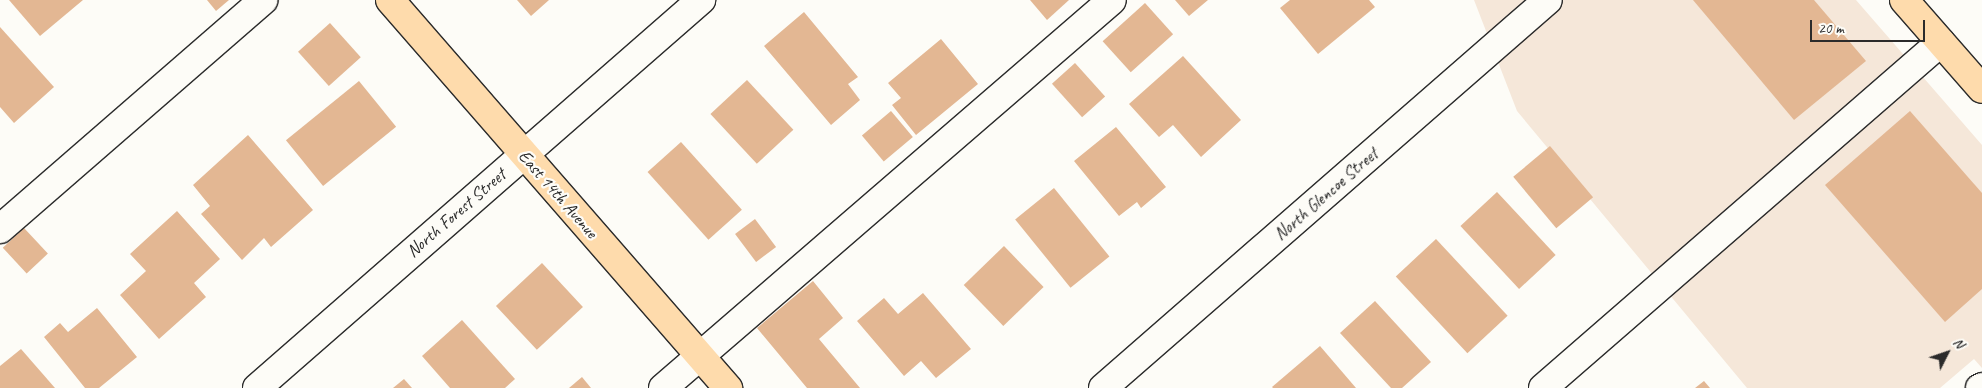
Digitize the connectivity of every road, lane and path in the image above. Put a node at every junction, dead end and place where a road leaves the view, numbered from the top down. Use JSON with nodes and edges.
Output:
{"nodes":[{"id":1,"x":263,"y":0,"type":"edge"},
{"id":2,"x":390,"y":0,"type":"edge"},
{"id":3,"x":701,"y":0,"type":"edge"},
{"id":4,"x":1112,"y":0,"type":"edge"},
{"id":5,"x":1548,"y":0,"type":"edge"},
{"id":6,"x":1904,"y":0,"type":"edge"},
{"id":7,"x":1941,"y":42,"type":"junction"},
{"id":8,"x":1982,"y":89,"type":"edge"},
{"id":9,"x":523,"y":154,"type":"junction"},
{"id":10,"x":0,"y":229,"type":"edge"},
{"id":11,"x":699,"y":356,"type":"junction"},
{"id":12,"x":257,"y":388,"type":"edge"},
{"id":13,"x":663,"y":388,"type":"edge"},
{"id":14,"x":728,"y":388,"type":"edge"},
{"id":15,"x":1103,"y":388,"type":"edge"},
{"id":16,"x":1543,"y":388,"type":"edge"}],
"edges":[{"from":1,"to":10,"type":"street"},
{"from":2,"to":9,"type":"main road","name":"East 14th Avenue"},
{"from":3,"to":9,"type":"street","name":"North Forest Street"},
{"from":4,"to":11,"type":"street"},
{"from":5,"to":15,"type":"street","name":"North Glencoe Street"},
{"from":6,"to":7,"type":"main road"},
{"from":7,"to":8,"type":"main road"},
{"from":7,"to":16,"type":"street"},
{"from":9,"to":11,"type":"main road","name":"East 14th Avenue"},
{"from":9,"to":12,"type":"street","name":"North Forest Street"},
{"from":11,"to":13,"type":"street"},
{"from":11,"to":14,"type":"main road","name":"East 14th Avenue"}]}
